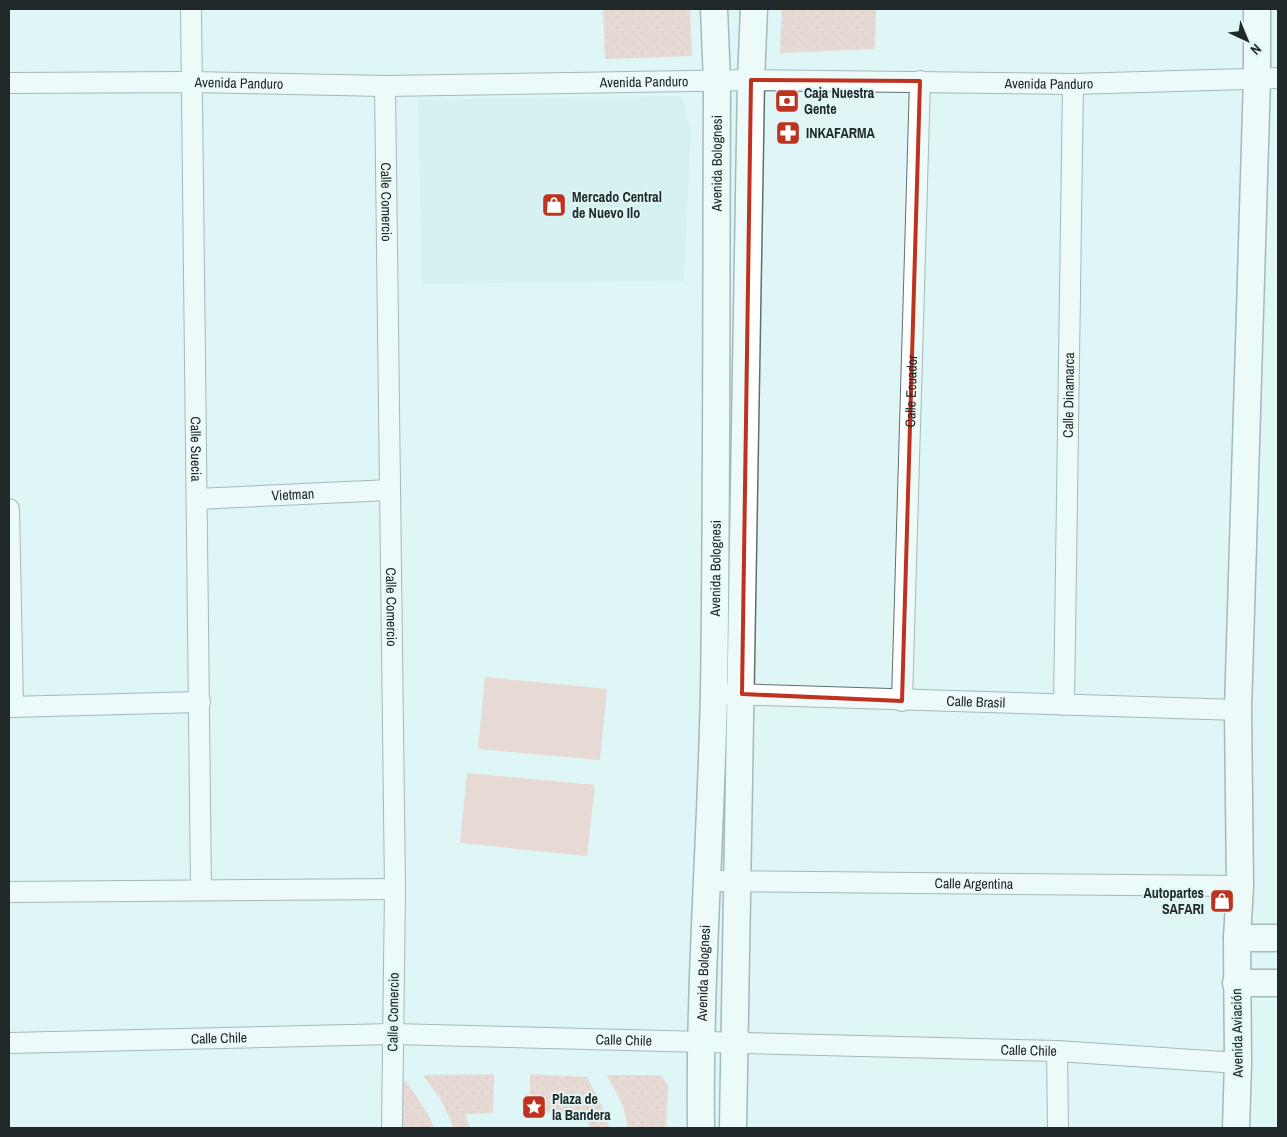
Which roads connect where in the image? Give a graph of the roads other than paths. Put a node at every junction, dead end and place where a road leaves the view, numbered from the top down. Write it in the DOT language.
graph roads {
  1 [pos="191,9"];
  2 [pos="714,9"];
  3 [pos="754,9"];
  4 [pos="1256,9"];
  5 [pos="1267,78"];
  6 [pos="751,80"];
  7 [pos="920,81"];
  8 [pos="191,82"];
  9 [pos="717,82"];
  10 [pos="9,83"];
  11 [pos="1074,84"];
  12 [pos="385,86"];
  13 [pos="390,490"];
  14 [pos="197,499"];
  15 [pos="9,509"];
  16 [pos="714,694"];
  17 [pos="742,694"];
  18 [pos="902,701"];
  19 [pos="200,702"];
  20 [pos="1064,705"];
  21 [pos="11,707"];
  22 [pos="1238,710"];
  23 [pos="708,881"];
  24 [pos="738,881"];
  25 [pos="1240,886"];
  26 [pos="395,889"];
  27 [pos="201,890"];
  28 [pos="9,892"];
  29 [pos="1237,938"];
  30 [pos="1278,938"];
  31 [pos="1236,983"];
  32 [pos="1278,983"];
  33 [pos="393,1034"];
  34 [pos="700,1042"];
  35 [pos="9,1043"];
  36 [pos="734,1044"];
  37 [pos="1057,1051"];
  38 [pos="1238,1062"];
  39 [pos="392,1128"];
  40 [pos="701,1128"];
  41 [pos="732,1128"];
  42 [pos="1058,1128"];
  43 [pos="1236,1128"];
  1 -- 8 [label="street, Calle Suecia"];
  2 -- 9 [label="street, Avenida Bolognesi"];
  3 -- 6 [label="street, Avenida Bolognesi"];
  4 -- 5 [label="street, Avenida Aviación"];
  5 -- 11 [label="street, Avenida Panduro"];
  5 -- 22 [label="street, Avenida Aviación"];
  6 -- 7 [label="street, Avenida Panduro"];
  6 -- 9 [label="street, Avenida Panduro"];
  6 -- 17 [label="street, Avenida Bolognesi"];
  7 -- 11 [label="street, Avenida Panduro"];
  7 -- 18 [label="street, Calle Ecuador"];
  8 -- 10 [label="street, Avenida Panduro"];
  8 -- 12 [label="street, Avenida Panduro"];
  8 -- 14 [label="street, Calle Suecia"];
  9 -- 12 [label="street, Avenida Panduro"];
  9 -- 16 [label="street, Avenida Bolognesi"];
  11 -- 20 [label="street, Calle Dinamarca"];
  12 -- 13 [label="street, Calle Comercio"];
  13 -- 14 [label="street, Vietman"];
  13 -- 26 [label="street, Calle Comercio"];
  14 -- 19 [label="street, Calle Suecia"];
  15 -- 21 [label="street"];
  16 -- 17 [label="street, Calle Brasil"];
  16 -- 23 [label="street, Avenida Bolognesi"];
  17 -- 18 [label="street, Calle Brasil"];
  17 -- 24 [label="street, Avenida Bolognesi"];
  18 -- 20 [label="street, Calle Brasil"];
  19 -- 21 [label="street"];
  19 -- 27 [label="street, Calle Suecia"];
  20 -- 22 [label="street, Calle Brasil"];
  22 -- 25 [label="street, Avenida Aviación"];
  23 -- 24 [label="street, Calle Argentina"];
  23 -- 34 [label="street, Avenida Bolognesi"];
  24 -- 25 [label="street, Calle Argentina"];
  24 -- 36 [label="street, Avenida Bolognesi"];
  25 -- 29 [label="street, Avenida Aviación"];
  26 -- 27 [label="street"];
  26 -- 33 [label="street, Calle Comercio"];
  27 -- 28 [label="street"];
  29 -- 30 [label="street"];
  29 -- 31 [label="street, Avenida Aviación"];
  31 -- 32 [label="street"];
  31 -- 38 [label="street, Avenida Aviación"];
  33 -- 34 [label="street, Calle Chile"];
  33 -- 35 [label="street, Calle Chile"];
  33 -- 39 [label="street, Calle Comercio"];
  34 -- 36 [label="street, Calle Chile"];
  34 -- 40 [label="street, Avenida Bolognesi"];
  36 -- 37 [label="street, Calle Chile"];
  36 -- 41 [label="street, Avenida Bolognesi"];
  37 -- 38 [label="street, Calle Chile"];
  37 -- 42 [label="street"];
  38 -- 43 [label="street, Avenida Aviación"];
}
